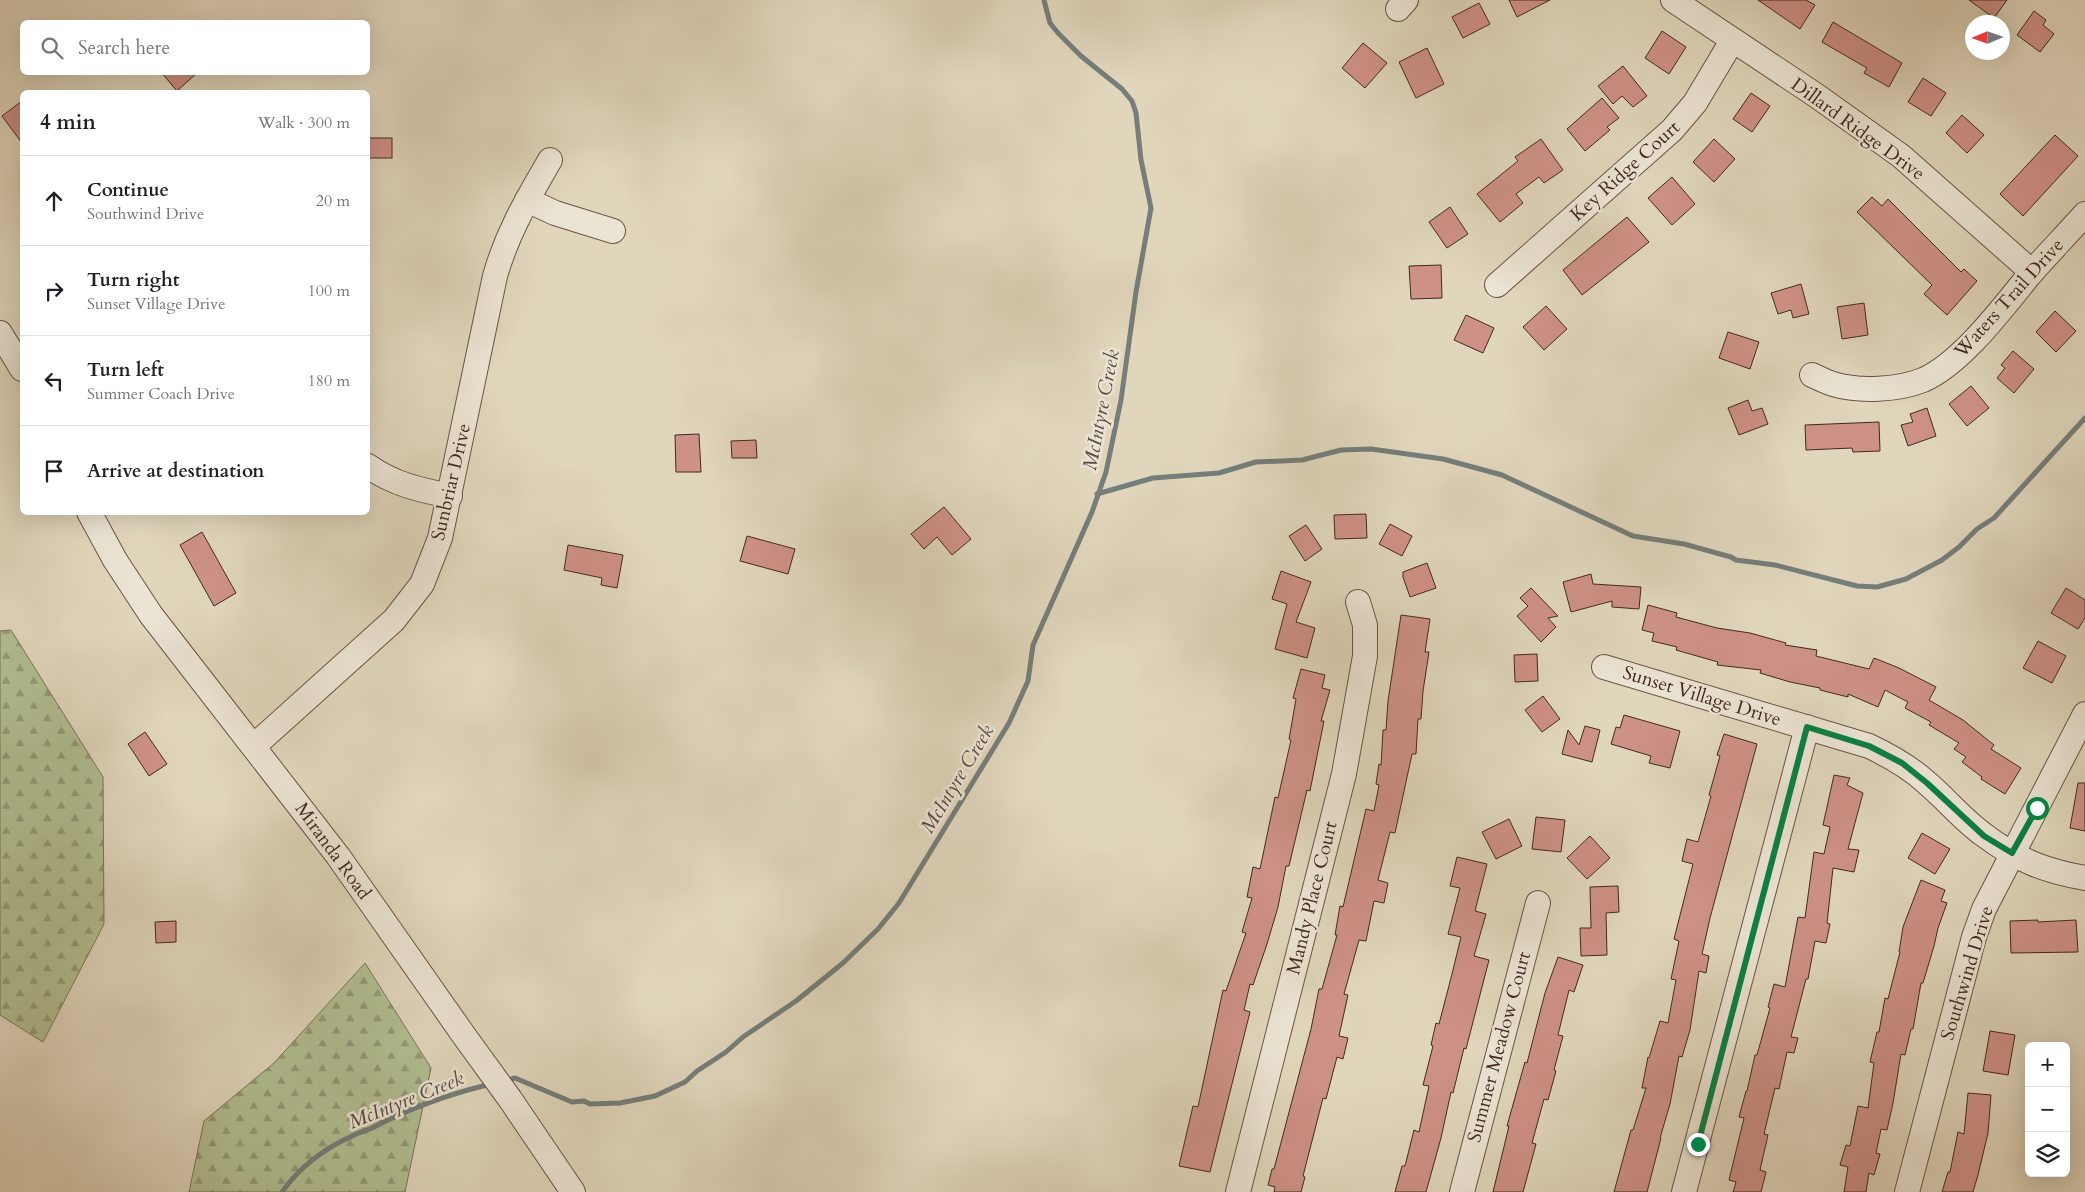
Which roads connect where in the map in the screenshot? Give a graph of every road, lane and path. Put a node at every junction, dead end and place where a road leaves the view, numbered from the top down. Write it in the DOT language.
graph roads {
  1 [pos="1673,0"];
  2 [pos="1732,41"];
  3 [pos="550,160"];
  4 [pos="527,200"];
  5 [pos="2085,214"];
  6 [pos="613,231"];
  7 [pos="2032,272"];
  8 [pos="1497,285"];
  9 [pos="0,333"];
  10 [pos="20,365"];
  11 [pos="1812,375"];
  12 [pos="370,467"];
  13 [pos="450,496"];
  14 [pos="91,515"];
  15 [pos="1358,602"];
  16 [pos="1604,667"];
  17 [pos="2085,714"];
  18 [pos="1807,727"];
  19 [pos="254,746"];
  20 [pos="2012,853"];
  21 [pos="2085,878"];
  22 [pos="1538,903"];
  23 [pos="574,1192"];
  24 [pos="1238,1192"];
  25 [pos="1462,1192"];
  26 [pos="1684,1192"];
  27 [pos="1907,1192"];
  1 -- 2 [label="street, Dillard Ridge Drive"];
  2 -- 7 [label="street, Dillard Ridge Drive"];
  2 -- 8 [label="street, Key Ridge Court"];
  3 -- 4 [label="street, Sunbriar Drive"];
  4 -- 6 [label="street"];
  4 -- 13 [label="street, Sunbriar Drive"];
  5 -- 7 [label="street, Waters Trail Drive"];
  7 -- 11 [label="street, Waters Trail Drive"];
  9 -- 10 [label="street"];
  12 -- 13 [label="street"];
  13 -- 19 [label="street, Sunbriar Drive"];
  14 -- 19 [label="street, Miranda Road"];
  15 -- 24 [label="street, Mandy Place Court"];
  16 -- 18 [label="street, Sunset Village Drive"];
  17 -- 20 [label="street, Southwind Drive"];
  18 -- 20 [label="street, Sunset Village Drive"];
  18 -- 26 [label="street"];
  19 -- 23 [label="street, Miranda Road"];
  20 -- 21 [label="street, Sunset Village Drive"];
  20 -- 27 [label="street, Southwind Drive"];
  22 -- 25 [label="street, Summer Meadow Court"];
}
